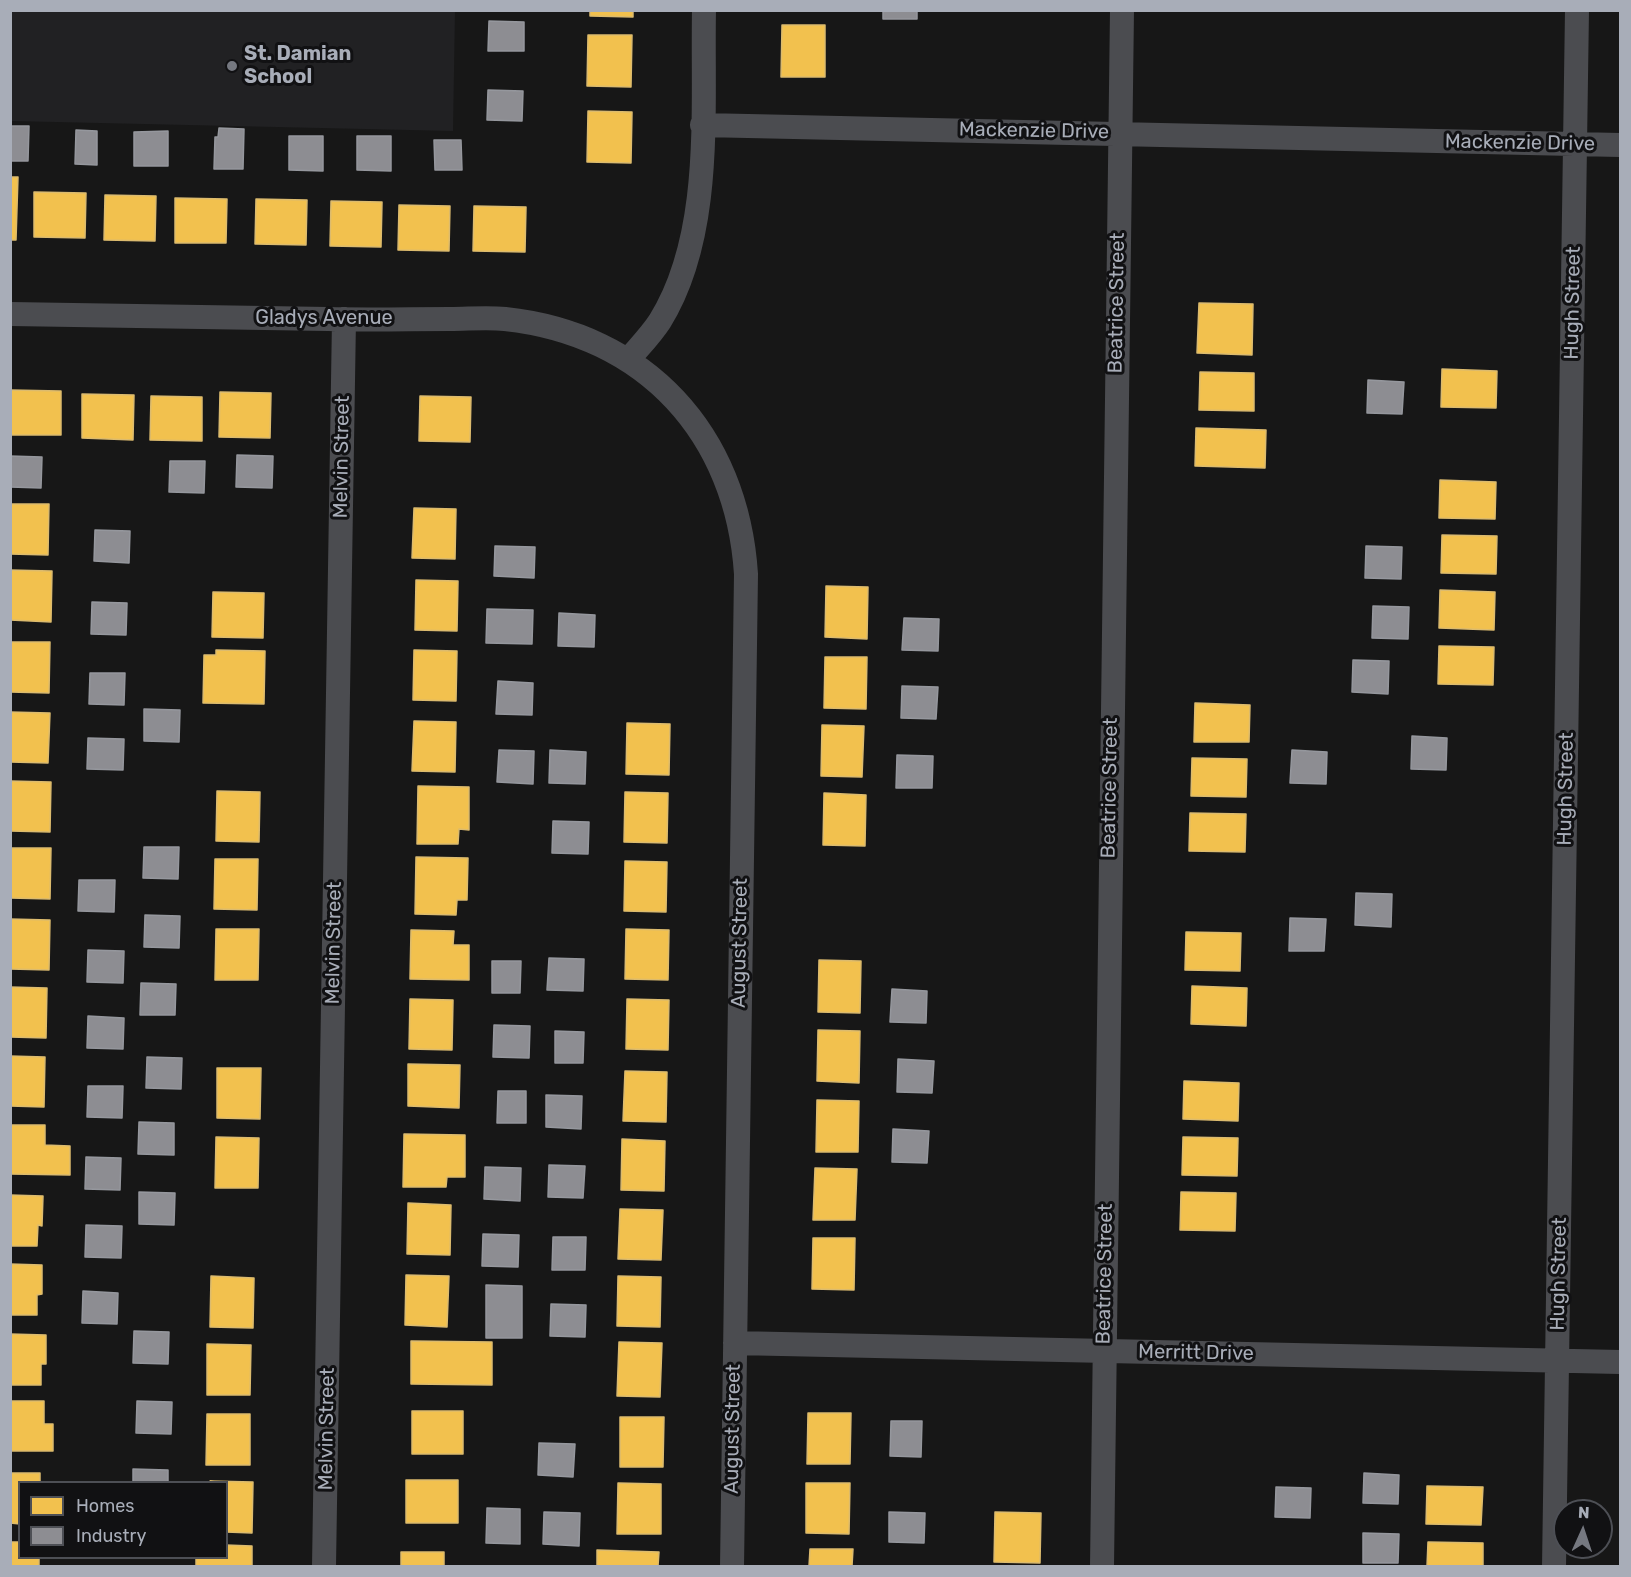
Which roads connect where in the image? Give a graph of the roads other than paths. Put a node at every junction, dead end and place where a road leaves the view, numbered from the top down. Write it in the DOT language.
graph roads {
  1 [pos="704,10"];
  2 [pos="1122,10"];
  3 [pos="1577,10"];
  4 [pos="702,125"];
  5 [pos="1119,133"];
  6 [pos="1575,144"];
  7 [pos="1620,145"];
  8 [pos="10,314"];
  9 [pos="344,319"];
  10 [pos="628,360"];
  11 [pos="735,1343"];
  12 [pos="1105,1351"];
  13 [pos="1558,1361"];
  14 [pos="1620,1362"];
  15 [pos="324,1566"];
  16 [pos="732,1566"];
  17 [pos="1101,1566"];
  18 [pos="1554,1566"];
  1 -- 4 [label="street"];
  2 -- 5 [label="street, Beatrice Street"];
  3 -- 6 [label="street, Hugh Street"];
  4 -- 5 [label="street, Mackenzie Drive"];
  4 -- 10 [label="street"];
  5 -- 6 [label="street, Mackenzie Drive"];
  5 -- 12 [label="street, Beatrice Street"];
  6 -- 7 [label="street, Mackenzie Drive"];
  6 -- 13 [label="street, Hugh Street"];
  8 -- 9 [label="street, Gladys Avenue"];
  9 -- 10 [label="street, Gladys Avenue"];
  9 -- 15 [label="street, Melvin Street"];
  10 -- 11 [label="street, August Street"];
  11 -- 12 [label="street, Merritt Drive"];
  11 -- 16 [label="street, August Street"];
  12 -- 13 [label="street, Merritt Drive"];
  12 -- 17 [label="street, Beatrice Street"];
  13 -- 14 [label="street, Merritt Drive"];
  13 -- 18 [label="street, Hugh Street"];
}
